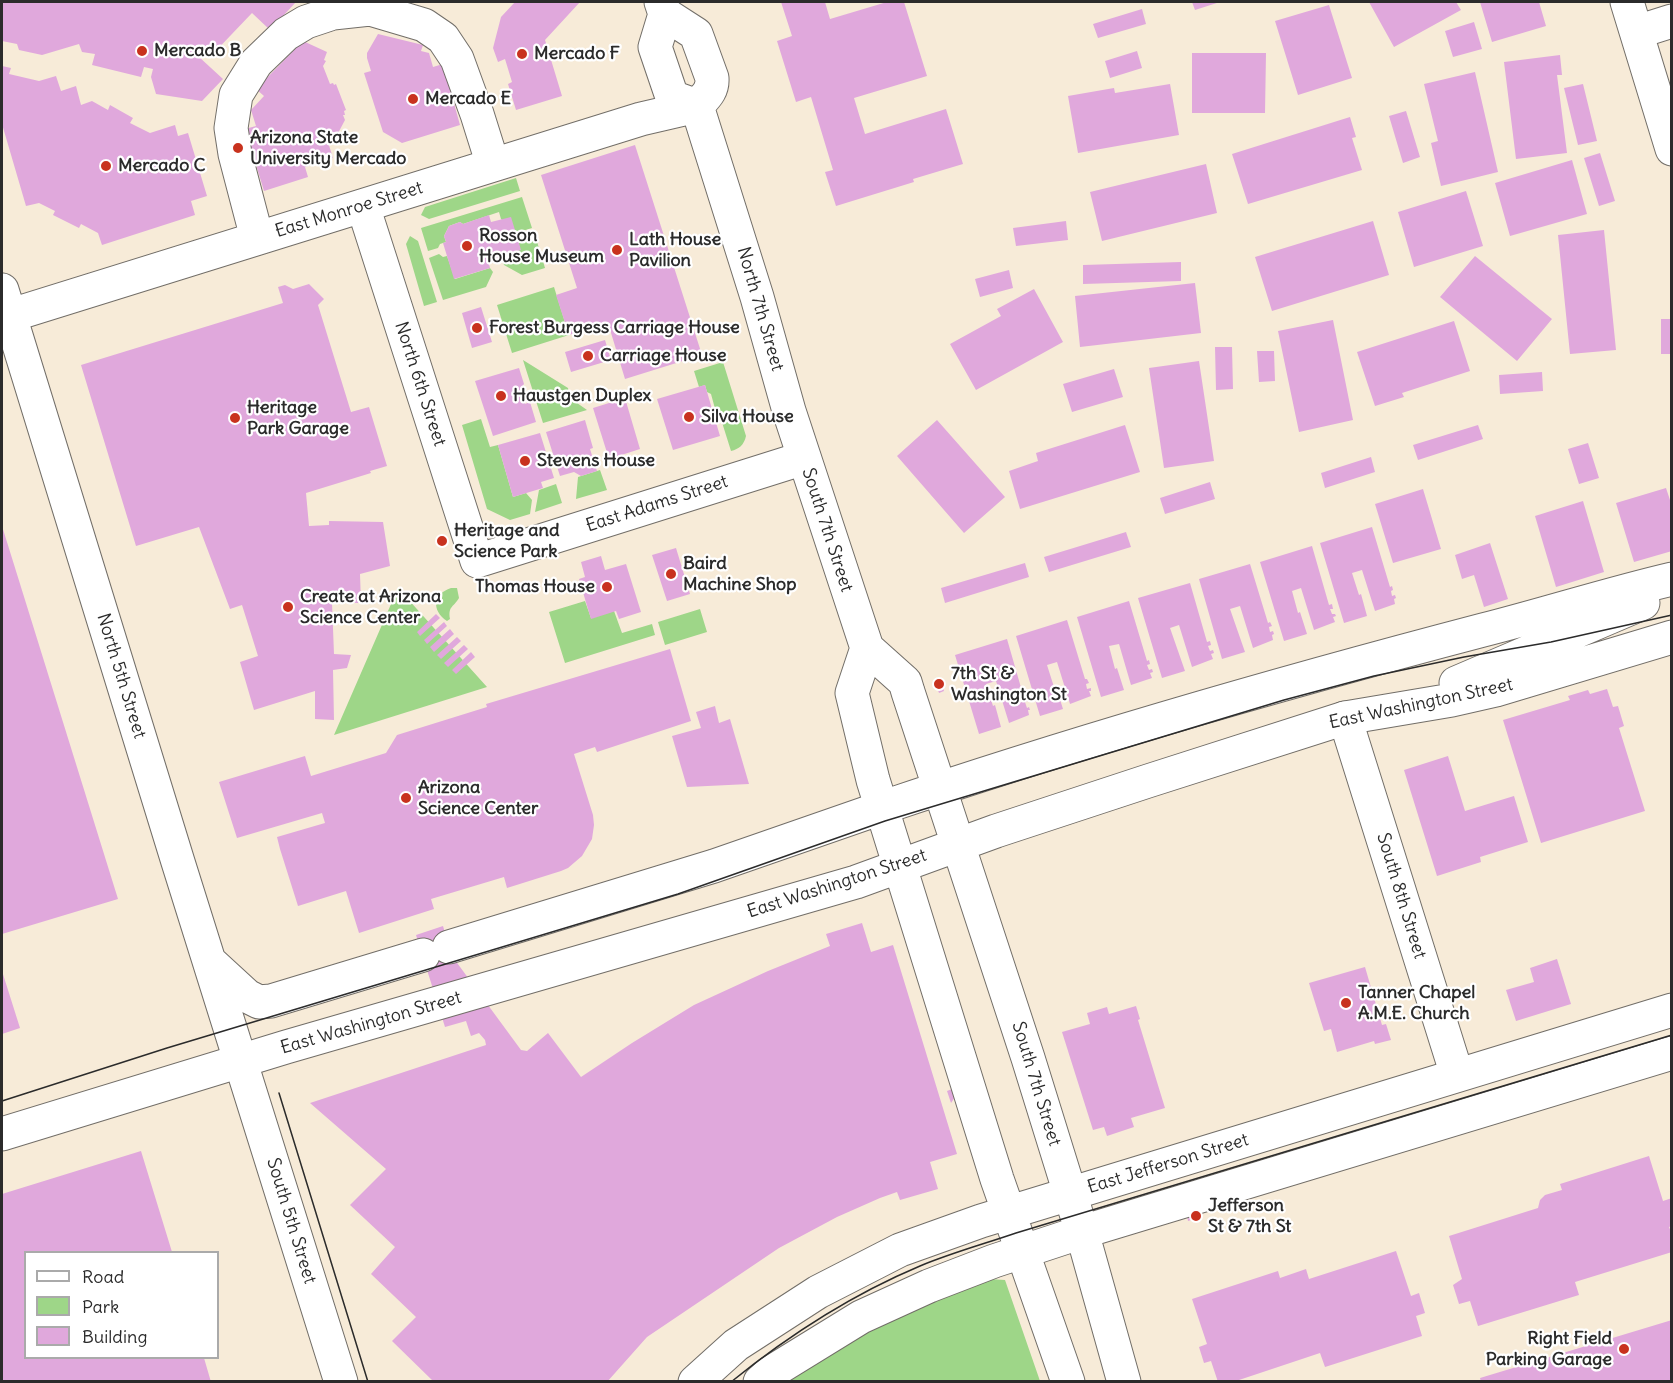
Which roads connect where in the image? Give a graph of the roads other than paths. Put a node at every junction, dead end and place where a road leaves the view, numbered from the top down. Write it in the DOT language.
graph roads {
  1 [pos="331,7"];
  2 [pos="663,8"];
  3 [pos="1632,17"];
  4 [pos="1671,21"];
  5 [pos="697,106"];
  6 [pos="1671,149"];
  7 [pos="493,165"];
  8 [pos="363,206"];
  9 [pos="257,238"];
  10 [pos="4,308"];
  11 [pos="789,411"];
  12 [pos="804,458"];
  13 [pos="477,561"];
  14 [pos="1671,579"];
  15 [pos="1671,591"];
  16 [pos="1671,637"];
  17 [pos="867,648"];
  18 [pos="1345,718"];
  19 [pos="939,789"];
  20 [pos="881,808"];
  21 [pos="958,844"];
  22 [pos="899,865"];
  23 [pos="210,962"];
  24 [pos="1671,1010"];
  25 [pos="1671,1053"];
  26 [pos="241,1061"];
  27 [pos="1457,1075"];
  28 [pos="2,1134"];
  29 [pos="1070,1194"];
  30 [pos="1009,1213"];
  31 [pos="1082,1233"];
  32 [pos="1023,1252"];
  33 [pos="341,1382"];
  34 [pos="695,1382"];
  35 [pos="760,1382"];
  36 [pos="1068,1382"];
  37 [pos="1124,1382"];
  1 -- 7 [label="main road"];
  1 -- 9 [label="main road"];
  2 -- 5 [label="main road"];
  2 -- 5 [label="main road"];
  3 -- 4 [label="main road"];
  3 -- 6 [label="main road"];
  5 -- 7 [label="main road, East Monroe Street"];
  5 -- 11 [label="main road, North 7th Street"];
  7 -- 8 [label="main road, East Monroe Street"];
  8 -- 9 [label="main road, East Monroe Street"];
  8 -- 13 [label="main road, North 6th Street"];
  9 -- 10 [label="main road, East Monroe Street"];
  10 -- 23 [label="main road, North 5th Street"];
  11 -- 12 [label="main road, South 7th Street"];
  12 -- 13 [label="main road, East Adams Street"];
  12 -- 17 [label="main road, South 7th Street"];
  14 -- 19 [label="main road"];
  15 -- 18 [label="main road"];
  16 -- 18 [label="main road, East Washington Street"];
  17 -- 19 [label="main road"];
  17 -- 20 [label="main road"];
  18 -- 21 [label="main road, East Washington Street"];
  18 -- 27 [label="main road, South 8th Street"];
  19 -- 20 [label="main road"];
  19 -- 21 [label="main road, South 7th Street"];
  20 -- 22 [label="main road"];
  20 -- 23 [label="main road"];
  21 -- 22 [label="main road, East Washington Street"];
  21 -- 29 [label="main road, South 7th Street"];
  22 -- 26 [label="main road, East Washington Street"];
  22 -- 30 [label="main road"];
  23 -- 26 [label="main road, North 5th Street"];
  24 -- 27 [label="main road, East Jefferson Street"];
  25 -- 31 [label="main road"];
  26 -- 28 [label="main road, East Washington Street"];
  26 -- 33 [label="main road, South 5th Street"];
  27 -- 29 [label="main road, East Jefferson Street"];
  29 -- 30 [label="main road, East Jefferson Street"];
  29 -- 31 [label="main road, South 7th Street"];
  30 -- 32 [label="main road"];
  30 -- 34 [label="main road, East Jefferson Street"];
  31 -- 32 [label="main road"];
  31 -- 37 [label="main road, South 7th Street"];
  32 -- 35 [label="main road"];
  32 -- 36 [label="main road"];
}
